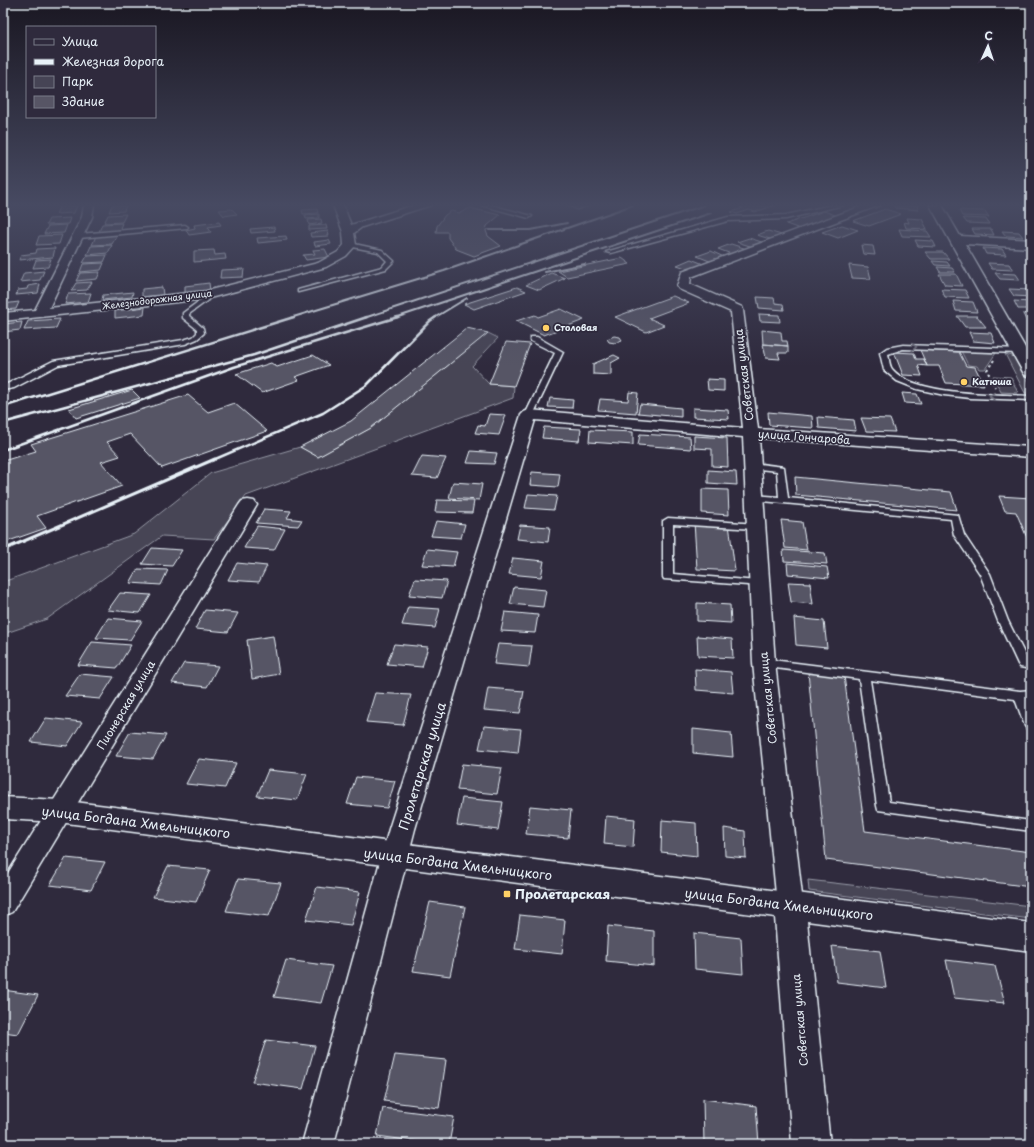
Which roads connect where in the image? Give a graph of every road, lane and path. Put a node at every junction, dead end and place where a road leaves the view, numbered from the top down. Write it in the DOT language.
graph roads {
  1 [pos="67,259"];
  2 [pos="334,259"];
  3 [pos="388,259"];
  4 [pos="730,259"];
  5 [pos="967,259"];
  6 [pos="300,291"];
  7 [pos="206,295"];
  8 [pos="40,313"];
  9 [pos="3,317"];
  10 [pos="534,339"];
  11 [pos="996,350"];
  12 [pos="1019,351"];
  13 [pos="1031,372"];
  14 [pos="3,388"];
  15 [pos="1000,396"];
  16 [pos="1031,398"];
  17 [pos="529,415"];
  18 [pos="751,433"];
  19 [pos="1031,452"];
  20 [pos="752,466"];
  21 [pos="754,498"];
  22 [pos="784,500"];
  23 [pos="248,505"];
  24 [pos="755,526"];
  25 [pos="758,584"];
  26 [pos="764,663"];
  27 [pos="1031,665"];
  28 [pos="864,676"];
  29 [pos="1026,694"];
  30 [pos="1031,726"];
  31 [pos="3,808"];
  32 [pos="59,811"];
  33 [pos="1031,826"];
  34 [pos="395,856"];
  35 [pos="3,904"];
  36 [pos="790,904"];
  37 [pos="1031,936"];
  38 [pos="318,1144"];
  39 [pos="811,1144"];
  1 -- 8 [label="street"];
  2 -- 7 [label="street, Железнодорожная улица"];
  3 -- 6 [label="lane"];
  4 -- 18 [label="street, Советская улица"];
  5 -- 12 [label="street"];
  7 -- 8 [label="street, Железнодорожная улица"];
  7 -- 14 [label="lane"];
  8 -- 9 [label="street, Железнодорожная улица"];
  10 -- 17 [label="lane"];
  11 -- 12 [label="lane"];
  11 -- 15 [label="path"];
  15 -- 11 [label="lane, one-way"];
  12 -- 13 [label="street"];
  15 -- 16 [label="lane"];
  17 -- 18 [label="street, улица Гончарова"];
  17 -- 34 [label="street, Пролетарская улица"];
  18 -- 19 [label="street, улица Гончарова"];
  18 -- 20 [label="street, Советская улица"];
  20 -- 21 [label="street, Советская улица"];
  20 -- 22 [label="lane"];
  21 -- 22 [label="lane"];
  21 -- 24 [label="street, Советская улица"];
  22 -- 27 [label="lane"];
  23 -- 32 [label="street, Пионерская улица"];
  24 -- 25 [label="street, Советская улица"];
  24 -- 25 [label="lane"];
  25 -- 26 [label="street, Советская улица"];
  26 -- 28 [label="lane"];
  26 -- 36 [label="street, Советская улица"];
  28 -- 29 [label="lane"];
  28 -- 33 [label="lane"];
  29 -- 30 [label="lane"];
  31 -- 32 [label="street, улица Богдана Хмельницкого"];
  32 -- 34 [label="street, улица Богдана Хмельницкого"];
  32 -- 35 [label="street, Пионерская улица"];
  34 -- 36 [label="street, улица Богдана Хмельницкого"];
  34 -- 38 [label="street, Пролетарская улица"];
  36 -- 37 [label="street, улица Богдана Хмельницкого"];
  36 -- 39 [label="street, Советская улица"];
}
